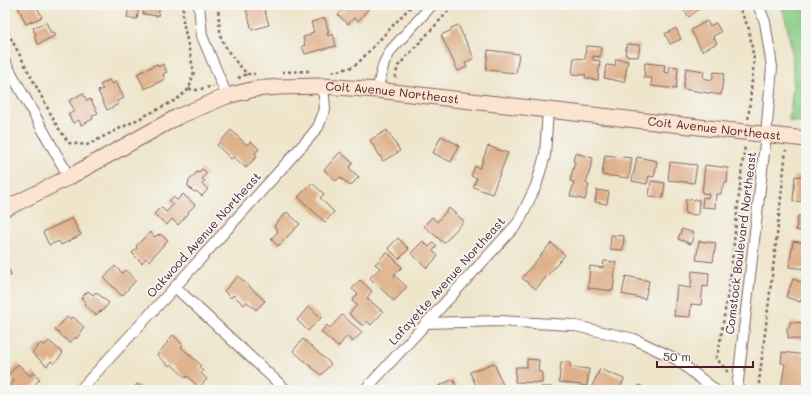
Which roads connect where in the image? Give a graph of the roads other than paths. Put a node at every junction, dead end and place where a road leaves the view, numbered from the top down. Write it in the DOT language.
graph roads {
  1 [pos="199,5"];
  2 [pos="432,5"];
  3 [pos="758,5"];
  4 [pos="5,62"];
  5 [pos="326,79"];
  6 [pos="378,90"];
  7 [pos="227,96"];
  8 [pos="548,110"];
  9 [pos="766,135"];
  10 [pos="806,139"];
  11 [pos="69,177"];
  12 [pos="5,209"];
  13 [pos="175,287"];
  14 [pos="426,323"];
  15 [pos="737,387"];
  16 [pos="80,390"];
  17 [pos="286,390"];
  18 [pos="365,390"];
  19 [pos="714,390"];
  1 -- 7 [label="street"];
  2 -- 6 [label="street"];
  3 -- 9 [label="street, Comstock Boulevard Northeast"];
  4 -- 11 [label="street"];
  5 -- 6 [label="street, Coit Avenue Northeast"];
  5 -- 7 [label="street, Coit Avenue Northeast"];
  5 -- 13 [label="street, Oakwood Avenue Northeast"];
  6 -- 8 [label="street, Coit Avenue Northeast"];
  7 -- 11 [label="street, Coit Avenue Northeast"];
  8 -- 9 [label="street, Coit Avenue Northeast"];
  8 -- 14 [label="street, Lafayette Avenue Northeast"];
  9 -- 10 [label="street, Coit Avenue Northeast"];
  9 -- 15 [label="street, Comstock Boulevard Northeast"];
  11 -- 12 [label="street, Coit Avenue Northeast"];
  13 -- 16 [label="street, Oakwood Avenue Northeast"];
  13 -- 17 [label="street"];
  14 -- 18 [label="street, Lafayette Avenue Northeast"];
  14 -- 19 [label="street"];
}
